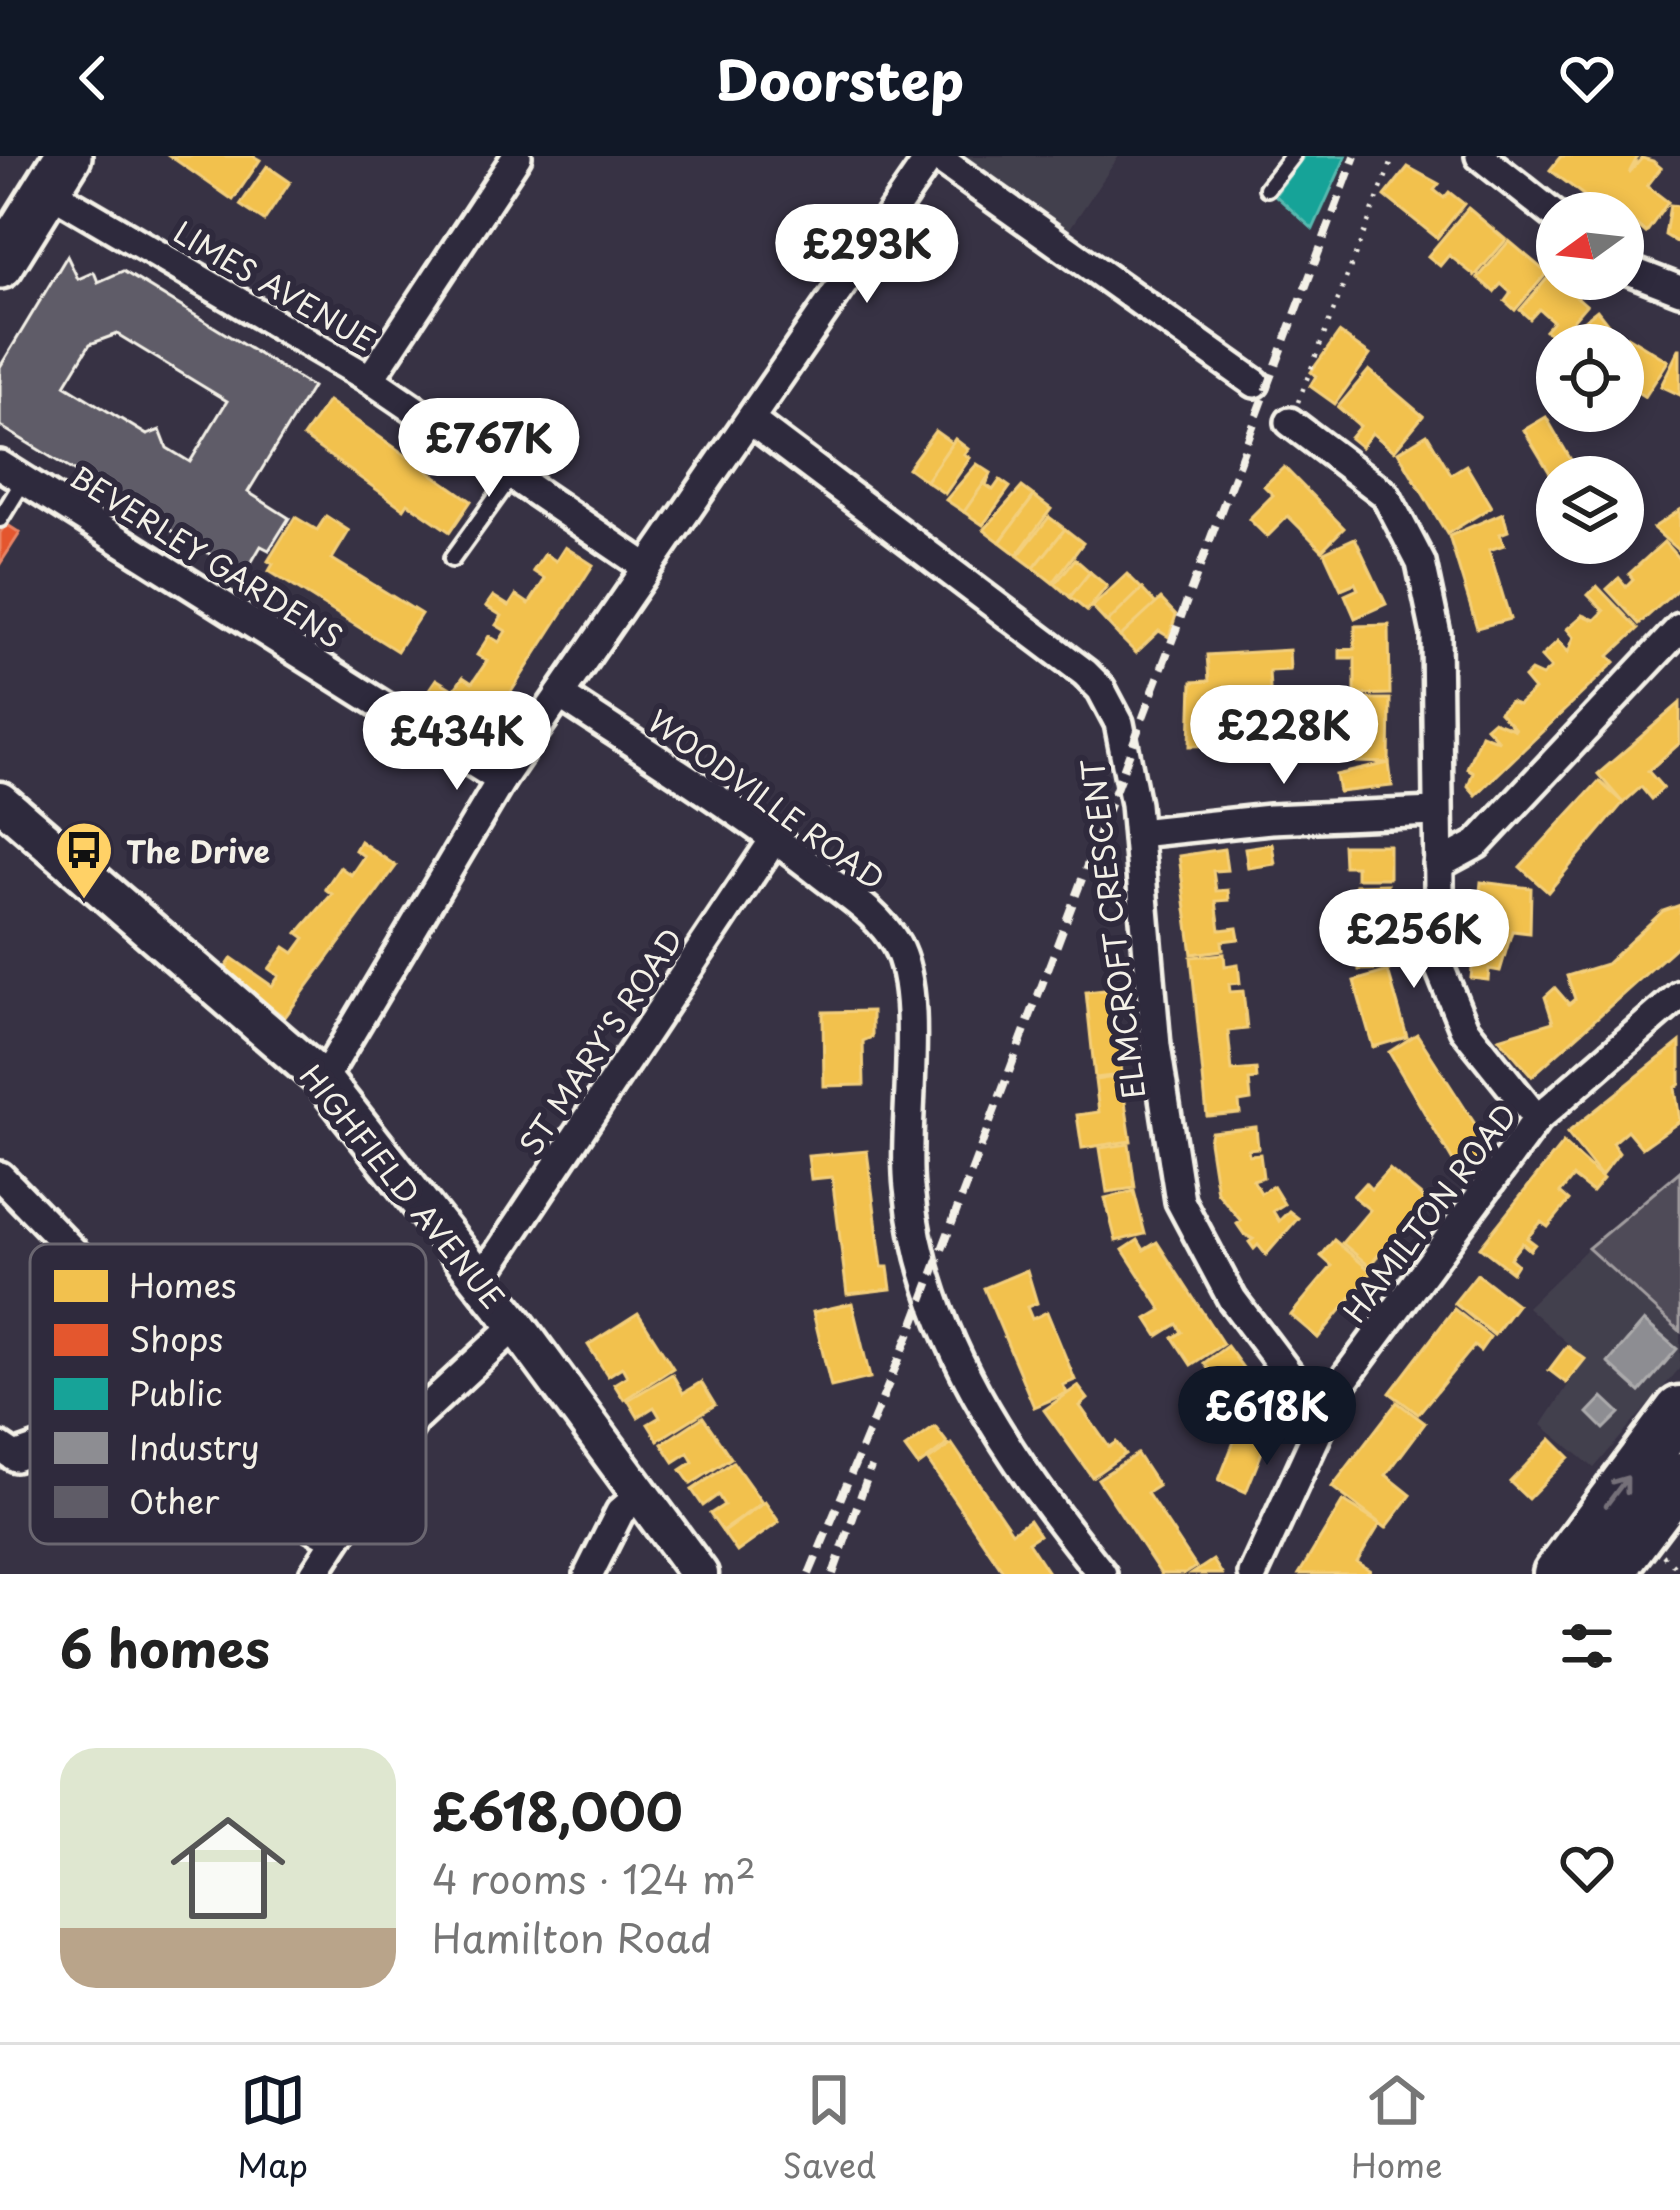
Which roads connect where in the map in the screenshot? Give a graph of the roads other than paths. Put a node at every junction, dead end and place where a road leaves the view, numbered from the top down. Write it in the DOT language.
graph roads {
  1 [pos="517,156"];
  2 [pos="933,156"];
  3 [pos="1292,156"];
  4 [pos="1480,156"];
  5 [pos="57,172"];
  6 [pos="1267,188"];
  7 [pos="1536,200"];
  8 [pos="0,265"];
  9 [pos="1644,276"];
  10 [pos="1680,290"];
  11 [pos="370,379"];
  12 [pos="1256,383"];
  13 [pos="750,420"];
  14 [pos="1290,422"];
  15 [pos="12,472"];
  16 [pos="512,477"];
  17 [pos="0,519"];
  18 [pos="452,559"];
  19 [pos="646,567"];
  20 [pos="1680,628"];
  21 [pos="560,695"];
  22 [pos="501,780"];
  23 [pos="0,801"];
  24 [pos="1435,812"];
  25 [pos="1138,832"];
  26 [pos="775,838"];
  27 [pos="1438,865"];
  28 [pos="1680,995"];
  29 [pos="323,1080"];
  30 [pos="1537,1119"];
  31 [pos="0,1176"];
  32 [pos="66,1244"];
  33 [pos="480,1281"];
  34 [pos="516,1325"];
  35 [pos="426,1409"];
  36 [pos="1680,1411"];
  37 [pos="1323,1420"];
  38 [pos="0,1448"];
  39 [pos="30,1451"];
  40 [pos="1680,1478"];
  41 [pos="640,1495"];
  42 [pos="332,1544"];
  43 [pos="314,1574"];
  44 [pos="589,1574"];
  45 [pos="699,1574"];
  46 [pos="1102,1574"];
  47 [pos="1253,1574"];
  48 [pos="1558,1574"];
  49 [pos="1609,1574"];
  1 -- 11 [label="street"];
  2 -- 12 [label="street"];
  2 -- 13 [label="street"];
  3 -- 6 [label="lane"];
  4 -- 7 [label="street"];
  5 -- 8 [label="main road"];
  5 -- 11 [label="street, LIMES AVENUE"];
  9 -- 10 [label="street"];
  11 -- 16 [label="street, LIMES AVENUE"];
  13 -- 19 [label="street"];
  13 -- 25 [label="street, ELMCROFT CRESCENT"];
  14 -- 24 [label="street"];
  15 -- 17 [label="lane"];
  15 -- 22 [label="street, BEVERLEY GARDENS"];
  16 -- 18 [label="lane"];
  16 -- 19 [label="street, LIMES AVENUE"];
  19 -- 21 [label="street"];
  20 -- 27 [label="street"];
  21 -- 22 [label="street"];
  21 -- 26 [label="street, WOODVILLE ROAD"];
  22 -- 29 [label="street"];
  23 -- 29 [label="street, HIGHFIELD AVENUE"];
  24 -- 25 [label="street"];
  24 -- 27 [label="street"];
  25 -- 37 [label="street, ELMCROFT CRESCENT"];
  26 -- 33 [label="street, ST MARY'S ROAD"];
  26 -- 46 [label="street, WOODVILLE ROAD"];
  27 -- 30 [label="street"];
  28 -- 30 [label="street, HAMILTON ROAD"];
  29 -- 33 [label="street, HIGHFIELD AVENUE"];
  30 -- 37 [label="street, HAMILTON ROAD"];
  31 -- 32 [label="street"];
  33 -- 34 [label="street, HIGHFIELD AVENUE"];
  34 -- 35 [label="street"];
  34 -- 41 [label="street, HIGHFIELD AVENUE"];
  48 -- 36 [label="highway, one-way"];
  37 -- 47 [label="street, HAMILTON ROAD"];
  38 -- 39 [label="street"];
  40 -- 49 [label="highway"];
  41 -- 44 [label="street"];
  41 -- 45 [label="street, HIGHFIELD AVENUE"];
  42 -- 43 [label="street"];
}
